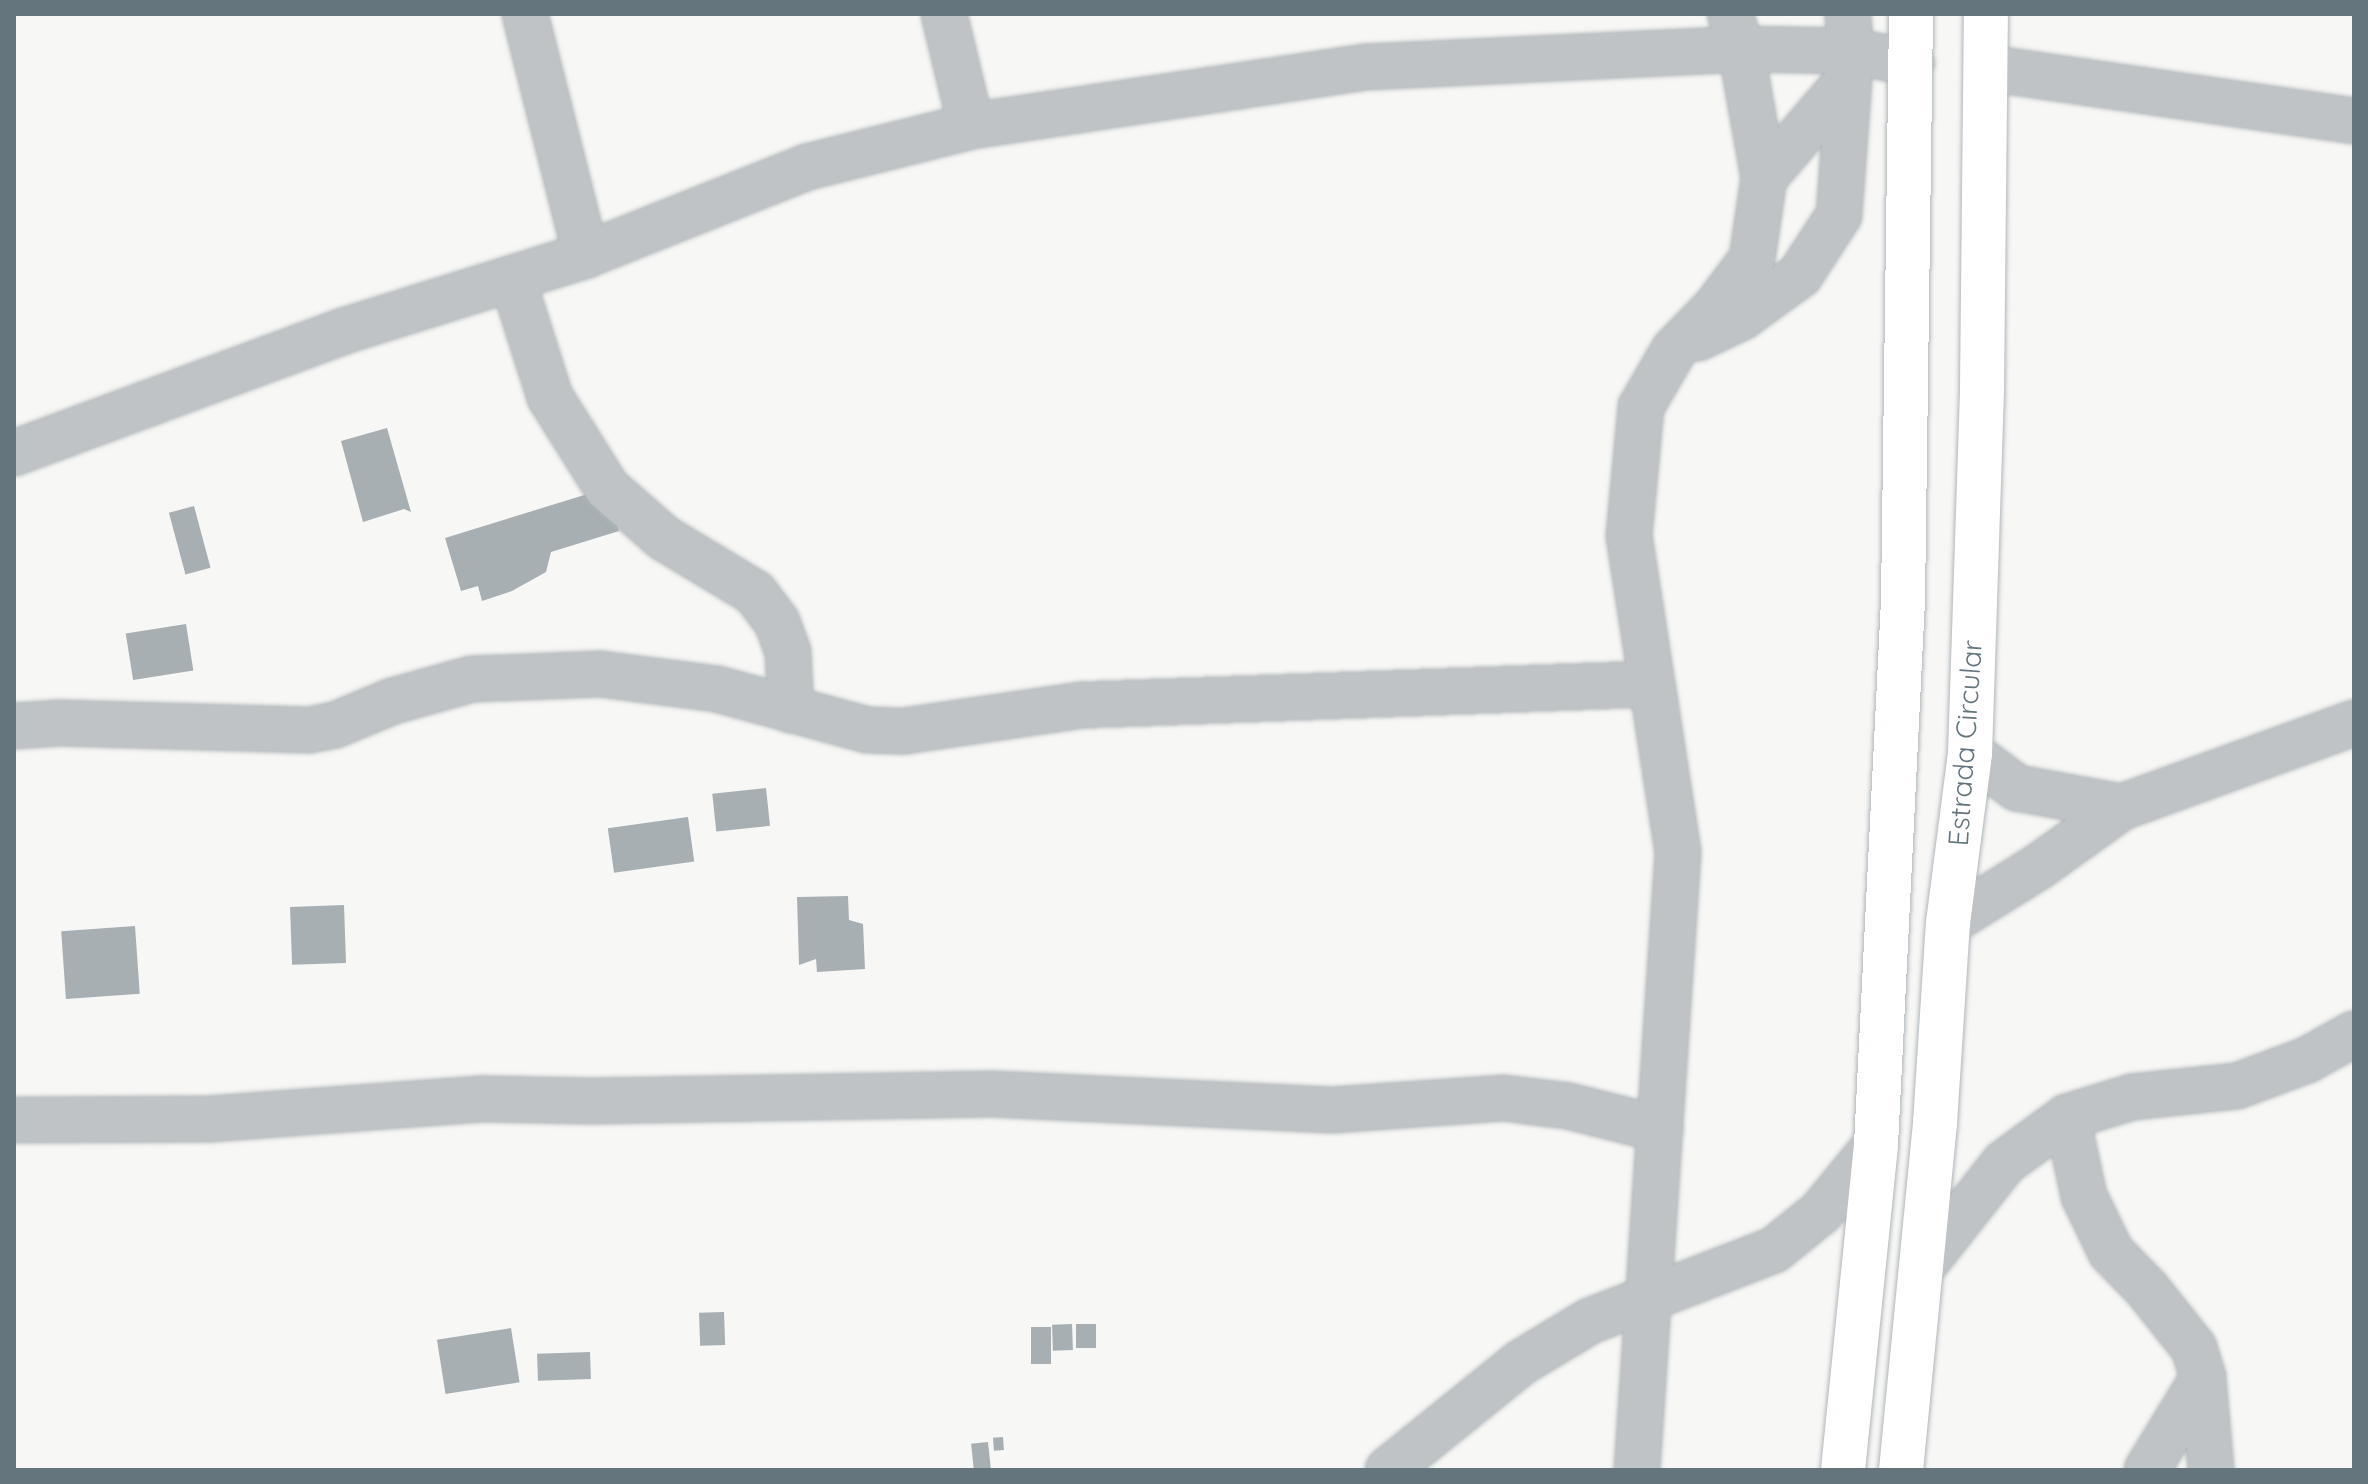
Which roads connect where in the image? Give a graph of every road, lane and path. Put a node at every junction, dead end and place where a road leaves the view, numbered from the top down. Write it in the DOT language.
graph roads {
  1 [pos="525,14"];
  2 [pos="944,14"];
  3 [pos="1911,14"];
  4 [pos="1986,14"];
  5 [pos="1736,32"];
  6 [pos="1849,49"];
  7 [pos="1912,63"];
  8 [pos="1987,68"];
  9 [pos="2354,121"];
  10 [pos="971,126"];
  11 [pos="1764,178"];
  12 [pos="586,255"];
  13 [pos="513,281"];
  14 [pos="1674,350"];
  15 [pos="14,453"];
  16 [pos="1650,684"];
  17 [pos="791,710"];
  18 [pos="2354,723"];
  19 [pos="14,726"];
  20 [pos="1970,753"];
  21 [pos="2122,807"];
  22 [pos="1948,923"];
  23 [pos="2354,1034"];
  24 [pos="2067,1117"];
  25 [pos="14,1120"];
  26 [pos="1660,1129"];
  27 [pos="1876,1145"];
  28 [pos="1922,1267"];
  29 [pos="1651,1294"];
  30 [pos="2203,1378"];
  31 [pos="1907,1419"];
  32 [pos="1388,1470"];
  33 [pos="1637,1470"];
  34 [pos="1843,1470"];
  35 [pos="1901,1470"];
  36 [pos="1926,1470"];
  37 [pos="2147,1470"];
  38 [pos="2211,1470"];
  1 -- 12 [label="street"];
  2 -- 10 [label="street"];
  3 -- 7 [label="main road"];
  4 -- 8 [label="main road, Estrada Circular"];
  5 -- 6 [label="street"];
  5 -- 10 [label="street"];
  5 -- 11 [label="street"];
  6 -- 7 [label="street"];
  6 -- 11 [label="street"];
  6 -- 14 [label="street"];
  7 -- 27 [label="main road"];
  8 -- 9 [label="street"];
  8 -- 20 [label="main road, Estrada Circular"];
  10 -- 12 [label="street"];
  11 -- 14 [label="street"];
  12 -- 13 [label="street"];
  13 -- 15 [label="street"];
  13 -- 17 [label="street"];
  14 -- 16 [label="street"];
  16 -- 17 [label="street"];
  16 -- 26 [label="street"];
  17 -- 19 [label="street"];
  18 -- 21 [label="street"];
  20 -- 21 [label="street"];
  20 -- 22 [label="main road, Estrada Circular"];
  21 -- 22 [label="street"];
  22 -- 28 [label="main road, Estrada Circular"];
  23 -- 24 [label="street"];
  24 -- 28 [label="street"];
  24 -- 30 [label="street"];
  25 -- 26 [label="street"];
  26 -- 29 [label="street"];
  27 -- 29 [label="street"];
  27 -- 34 [label="main road"];
  28 -- 31 [label="main road, Estrada Circular"];
  29 -- 32 [label="street"];
  29 -- 33 [label="street"];
  30 -- 37 [label="street"];
  30 -- 38 [label="street"];
  31 -- 35 [label="main road, Estrada Circular"];
  31 -- 36 [label="street"];
}
